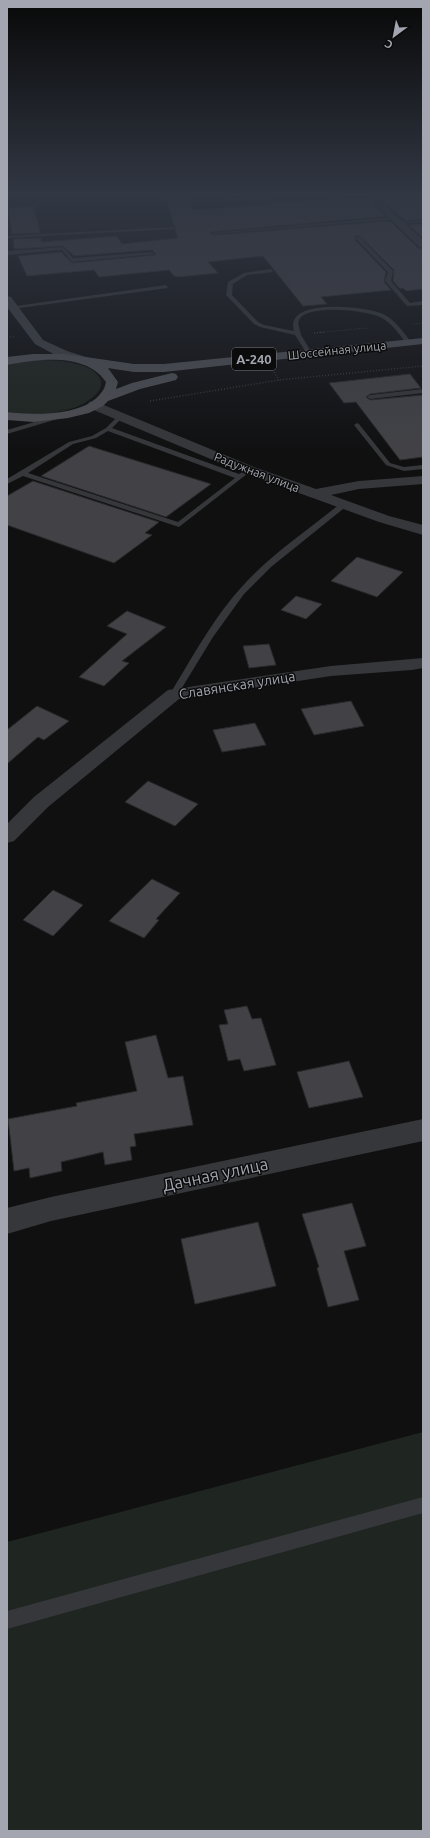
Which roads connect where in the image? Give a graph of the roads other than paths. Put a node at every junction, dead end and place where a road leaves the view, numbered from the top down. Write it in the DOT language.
graph roads {
  1 [pos="234,281"];
  2 [pos="388,281"];
  3 [pos="166,288"];
  4 [pos="10,303"];
  5 [pos="423,304"];
  6 [pos="299,334"];
  7 [pos="423,341"];
  8 [pos="39,342"];
  9 [pos="408,342"];
  10 [pos="423,350"];
  11 [pos="309,353"];
  12 [pos="30,357"];
  13 [pos="10,360"];
  14 [pos="85,361"];
  15 [pos="423,391"];
  16 [pos="370,397"];
  17 [pos="100,401"];
  18 [pos="68,414"];
  19 [pos="7,416"];
  20 [pos="121,416"];
  21 [pos="26,418"];
  22 [pos="7,421"];
  23 [pos="357,425"];
  24 [pos="108,429"];
  25 [pos="7,432"];
  26 [pos="423,467"];
  27 [pos="244,473"];
  28 [pos="22,474"];
  29 [pos="423,480"];
  30 [pos="7,482"];
  31 [pos="314,494"];
  32 [pos="344,505"];
  33 [pos="423,530"];
  34 [pos="418,664"];
  35 [pos="423,682"];
  36 [pos="174,694"];
  37 [pos="7,836"];
  38 [pos="423,1130"];
  39 [pos="7,1221"];
  40 [pos="423,1505"];
  41 [pos="7,1620"];
  1 -- 6 [label="lane"];
  2 -- 5 [label="lane"];
  3 -- 4 [label="lane"];
  4 -- 8 [label="street"];
  6 -- 9 [label="lane"];
  6 -- 11 [label="lane"];
  7 -- 9 [label="main road, Шоссейная улица / А-240"];
  8 -- 12 [label="street"];
  8 -- 14 [label="street"];
  9 -- 11 [label="main road, Шоссейная улица / А-240"];
  10 -- 17 [label="main road, Шоссейная улица / А-240"];
  11 -- 14 [label="main road, Шоссейная улица / А-240"];
  12 -- 13 [label="main road"];
  12 -- 14 [label="main road"];
  14 -- 17 [label="main road"];
  15 -- 16 [label="lane"];
  17 -- 18 [label="main road, Шоссейная улица"];
  17 -- 20 [label="street, Радужная улица"];
  18 -- 21 [label="main road, Шоссейная улица"];
  18 -- 25 [label="lane"];
  19 -- 21 [label="main road"];
  20 -- 24 [label="lane"];
  20 -- 27 [label="street, Радужная улица"];
  21 -- 22 [label="main road"];
  23 -- 26 [label="lane"];
  24 -- 27 [label="lane"];
  24 -- 28 [label="lane"];
  27 -- 28 [label="lane"];
  27 -- 31 [label="street, Радужная улица"];
  28 -- 30 [label="lane"];
  29 -- 31 [label="street"];
  31 -- 32 [label="street, Радужная улица"];
  32 -- 33 [label="street, Радужная улица"];
  32 -- 36 [label="lane"];
  34 -- 35 [label="street"];
  34 -- 36 [label="street, Славянская улица"];
  36 -- 37 [label="street, Славянская улица"];
  38 -- 39 [label="street, Дачная улица"];
  40 -- 41 [label="lane"];
}
